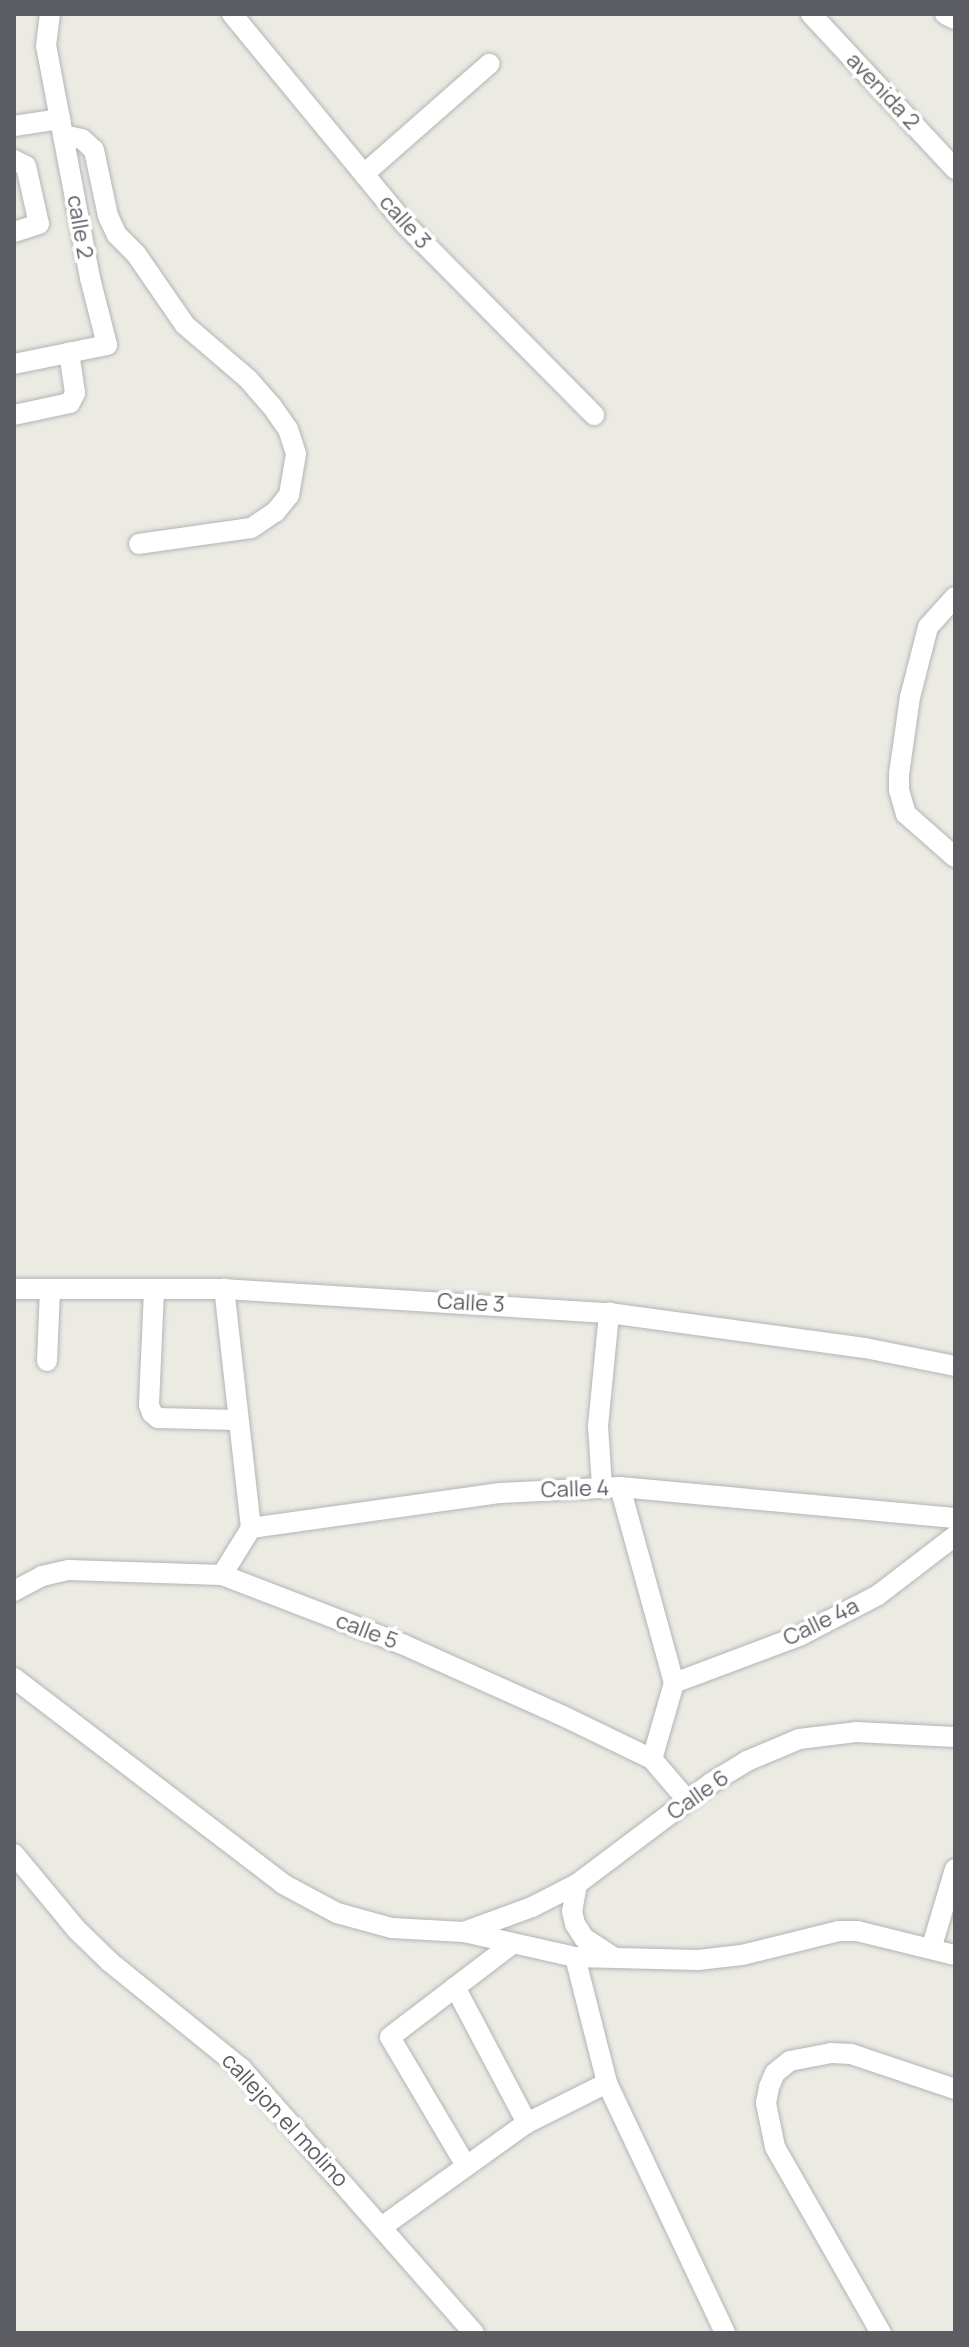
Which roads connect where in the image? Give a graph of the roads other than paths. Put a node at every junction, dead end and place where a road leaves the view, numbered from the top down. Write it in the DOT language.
graph roads {
  1 [pos="50,14"];
  2 [pos="811,14"];
  3 [pos="945,14"];
  4 [pos="235,15"];
  5 [pos="955,19"];
  6 [pos="489,64"];
  7 [pos="14,126"];
  8 [pos="62,127"];
  9 [pos="14,160"];
  10 [pos="955,169"];
  11 [pos="364,174"];
  12 [pos="14,232"];
  13 [pos="69,352"];
  14 [pos="14,364"];
  15 [pos="14,415"];
  16 [pos="594,415"];
  17 [pos="139,544"];
  18 [pos="955,597"];
  19 [pos="955,857"];
  20 [pos="14,1289"];
  21 [pos="224,1289"];
  22 [pos="50,1290"];
  23 [pos="154,1290"];
  24 [pos="609,1313"];
  25 [pos="47,1361"];
  26 [pos="955,1366"];
  27 [pos="236,1420"];
  28 [pos="611,1487"];
  29 [pos="955,1518"];
  30 [pos="251,1528"];
  31 [pos="955,1536"];
  32 [pos="222,1575"];
  33 [pos="14,1591"];
  34 [pos="14,1678"];
  35 [pos="674,1683"];
  36 [pos="955,1737"];
  37 [pos="652,1759"];
  38 [pos="687,1800"];
  39 [pos="14,1854"];
  40 [pos="955,1869"];
  41 [pos="577,1884"];
  42 [pos="464,1932"];
  43 [pos="512,1944"];
  44 [pos="932,1946"];
  45 [pos="955,1955"];
  46 [pos="575,1957"];
  47 [pos="616,1959"];
  48 [pos="455,1987"];
  49 [pos="607,2083"];
  50 [pos="955,2089"];
  51 [pos="527,2123"];
  52 [pos="465,2164"];
  53 [pos="383,2226"];
  54 [pos="720,2332"];
  55 [pos="474,2333"];
  56 [pos="881,2333"];
  1 -- 8 [label="street, calle 2"];
  2 -- 10 [label="street, avenida 2"];
  3 -- 5 [label="street"];
  4 -- 11 [label="street, calle 3"];
  6 -- 11 [label="street"];
  7 -- 8 [label="street"];
  8 -- 13 [label="street, calle 2"];
  8 -- 17 [label="street"];
  9 -- 12 [label="street"];
  11 -- 16 [label="street, calle 3"];
  13 -- 14 [label="street, calle 2"];
  13 -- 15 [label="street"];
  18 -- 19 [label="street"];
  20 -- 22 [label="street, Calle 3"];
  21 -- 23 [label="street, Calle 3"];
  21 -- 24 [label="street, Calle 3"];
  21 -- 27 [label="street"];
  22 -- 23 [label="street, Calle 3"];
  22 -- 25 [label="street"];
  23 -- 27 [label="street"];
  24 -- 26 [label="street, Calle 3"];
  24 -- 28 [label="street"];
  27 -- 30 [label="street"];
  28 -- 29 [label="street, Calle 4"];
  28 -- 30 [label="street, Calle 4"];
  28 -- 35 [label="street"];
  30 -- 32 [label="street"];
  31 -- 35 [label="street, Calle 4a"];
  32 -- 33 [label="street, calle 5"];
  32 -- 37 [label="street, calle 5"];
  34 -- 42 [label="street, Calle 6"];
  35 -- 37 [label="street"];
  36 -- 38 [label="street, Calle 6"];
  37 -- 38 [label="street, calle 5"];
  38 -- 41 [label="street, Calle 6"];
  39 -- 53 [label="street, callejon el molino"];
  40 -- 44 [label="street"];
  41 -- 42 [label="street, Calle 6"];
  41 -- 47 [label="street"];
  42 -- 43 [label="street, Calle 6"];
  43 -- 46 [label="street, Calle 6"];
  43 -- 48 [label="street"];
  44 -- 45 [label="street, Calle 6"];
  44 -- 47 [label="street, Calle 6"];
  46 -- 47 [label="street, Calle 6"];
  46 -- 49 [label="street"];
  48 -- 51 [label="street"];
  48 -- 52 [label="street"];
  49 -- 51 [label="street"];
  49 -- 54 [label="street"];
  50 -- 56 [label="street"];
  51 -- 52 [label="street"];
  52 -- 53 [label="street"];
  53 -- 55 [label="street, callejon el molino"];
}
